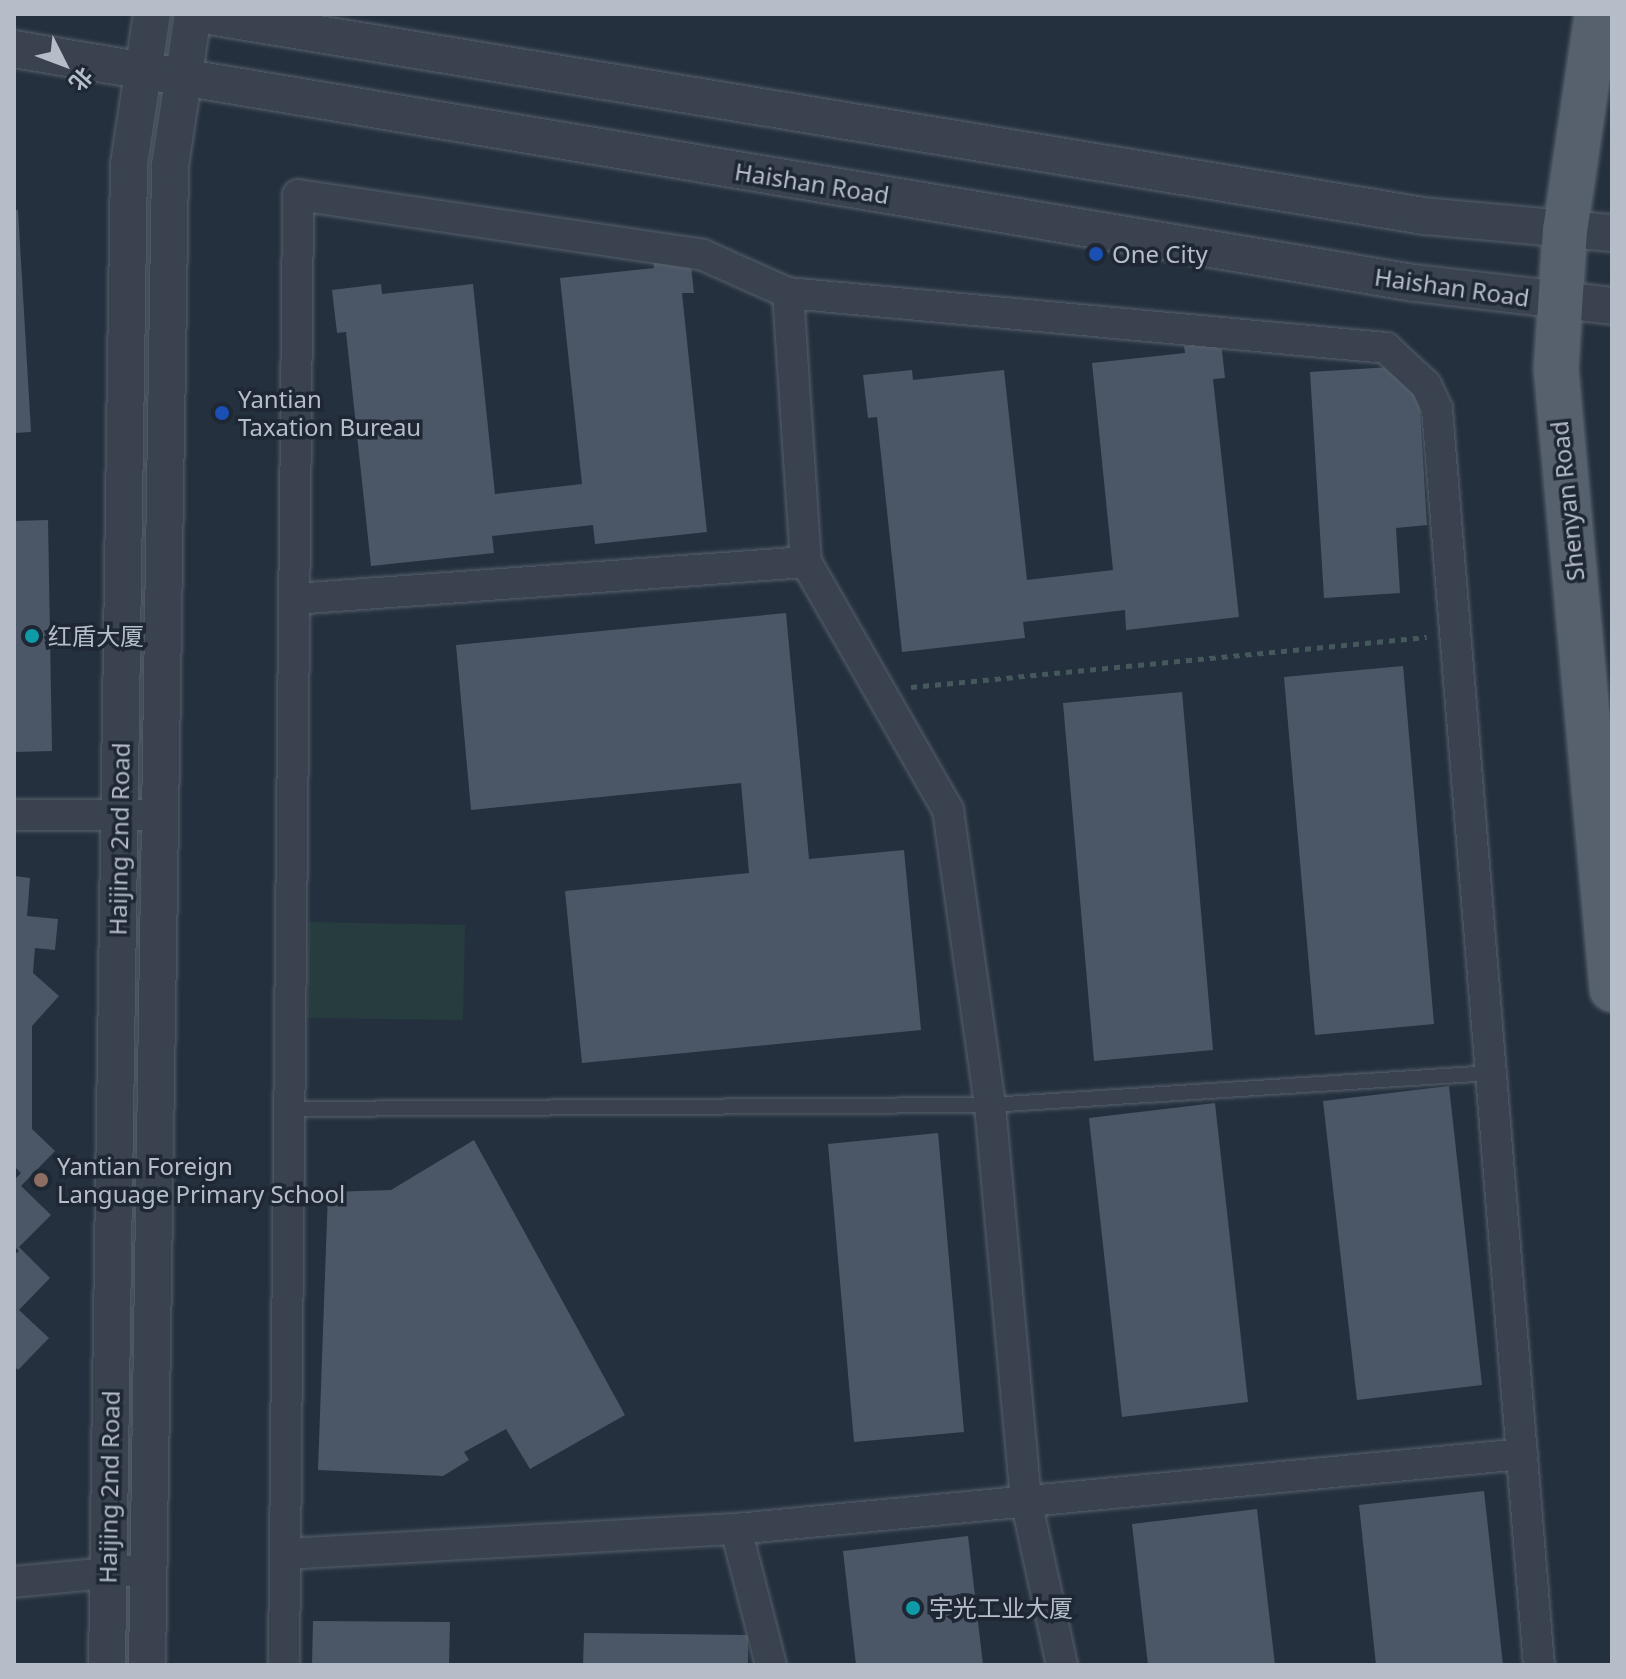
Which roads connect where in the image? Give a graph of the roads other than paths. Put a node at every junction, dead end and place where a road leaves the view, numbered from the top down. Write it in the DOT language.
graph roads {
  1 [pos="152,14"];
  2 [pos="195,14"];
  3 [pos="1597,14"];
  4 [pos="14,49"];
  5 [pos="143,72"];
  6 [pos="183,79"];
  7 [pos="1565,230"];
  8 [pos="1612,233"];
  9 [pos="788,293"];
  10 [pos="1561,302"];
  11 [pos="1612,306"];
  12 [pos="806,562"];
  13 [pos="294,599"];
  14 [pos="14,815"];
  15 [pos="119,815"];
  16 [pos="161,815"];
  17 [pos="1612,989"];
  18 [pos="1491,1073"];
  19 [pos="990,1105"];
  20 [pos="291,1109"];
  21 [pos="1522,1454"];
  22 [pos="1026,1500"];
  23 [pos="736,1529"];
  24 [pos="287,1554"];
  25 [pos="149,1569"];
  26 [pos="108,1573"];
  27 [pos="14,1582"];
  28 [pos="107,1665"];
  29 [pos="147,1665"];
  30 [pos="284,1665"];
  31 [pos="771,1665"];
  32 [pos="1062,1665"];
  33 [pos="1539,1665"];
  1 -- 5 [label="street, Haijing 2nd Road"];
  2 -- 6 [label="street, Haijing 2nd Road"];
  2 -- 7 [label="street"];
  3 -- 7 [label="main road, Shenyan Road"];
  4 -- 5 [label="street, Haishan Road"];
  5 -- 6 [label="street, Haishan Road"];
  5 -- 15 [label="street, Haijing 2nd Road"];
  6 -- 10 [label="street, Haishan Road"];
  6 -- 16 [label="street, Haijing 2nd Road"];
  7 -- 8 [label="street"];
  7 -- 10 [label="main road, Shenyan Road"];
  9 -- 12 [label="street"];
  9 -- 13 [label="street"];
  9 -- 18 [label="street"];
  10 -- 11 [label="street, Haishan Road"];
  10 -- 17 [label="main road, Shenyan Road"];
  12 -- 13 [label="street"];
  12 -- 19 [label="street"];
  13 -- 20 [label="street"];
  14 -- 15 [label="street"];
  15 -- 16 [label="street"];
  15 -- 26 [label="street, Haijing 2nd Road"];
  16 -- 25 [label="street, Haijing 2nd Road"];
  18 -- 19 [label="lane"];
  18 -- 21 [label="street"];
  19 -- 20 [label="lane"];
  19 -- 22 [label="street"];
  20 -- 24 [label="street"];
  21 -- 22 [label="street"];
  21 -- 33 [label="street"];
  22 -- 23 [label="street"];
  22 -- 32 [label="street"];
  23 -- 24 [label="street"];
  23 -- 31 [label="street"];
  24 -- 30 [label="street"];
  25 -- 26 [label="street"];
  25 -- 29 [label="street, Haijing 2nd Road"];
  26 -- 27 [label="street"];
  26 -- 28 [label="street, Haijing 2nd Road"];
}
